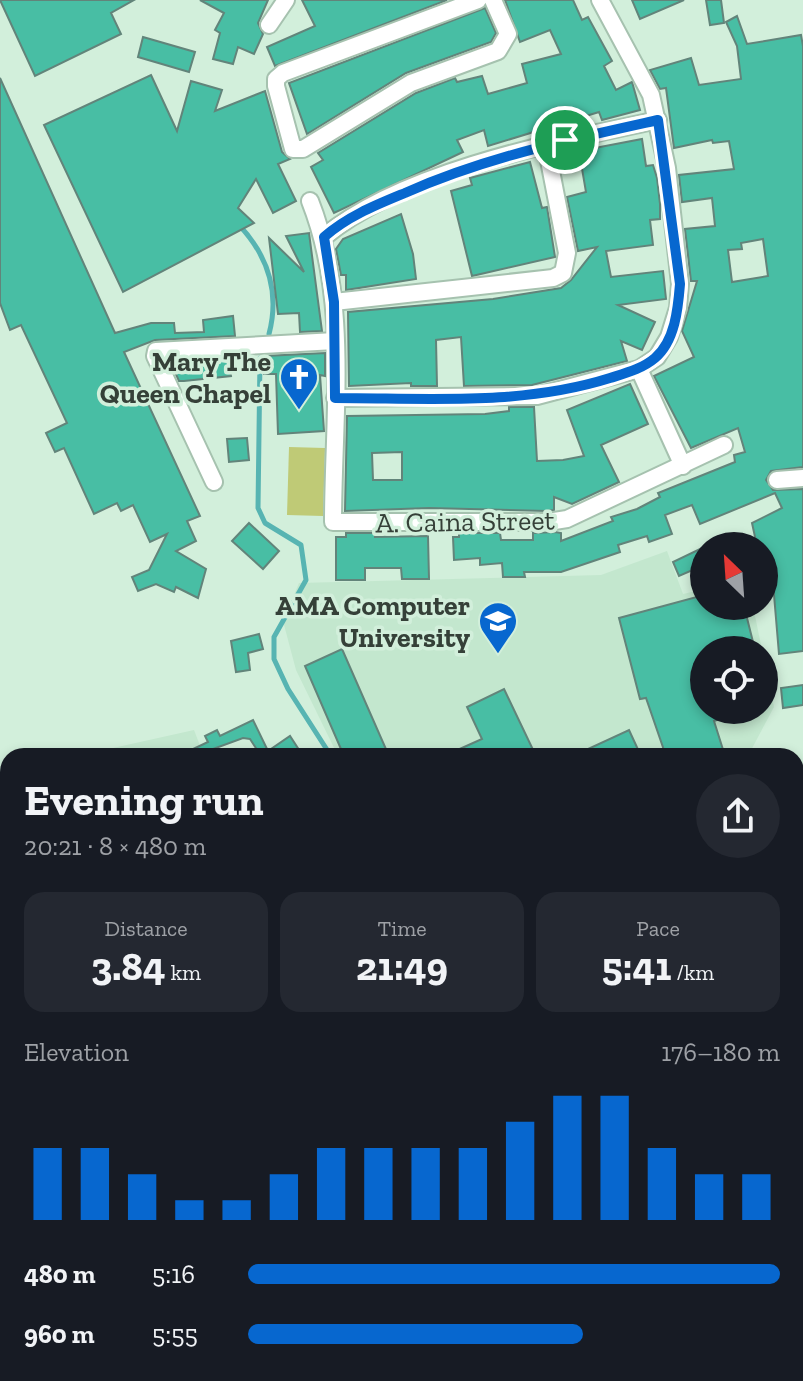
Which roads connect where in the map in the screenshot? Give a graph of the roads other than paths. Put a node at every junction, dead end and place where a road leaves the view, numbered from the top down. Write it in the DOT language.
graph roads {
  1 [pos="286,0"];
  2 [pos="478,0"];
  3 [pos="493,0"];
  4 [pos="600,0"];
  5 [pos="269,25"];
  6 [pos="658,120"];
  7 [pos="546,145"];
  8 [pos="310,201"];
  9 [pos="324,237"];
  10 [pos="334,302"];
  11 [pos="335,341"];
  12 [pos="639,369"];
  13 [pos="335,398"];
  14 [pos="724,445"];
  15 [pos="683,466"];
  16 [pos="803,478"];
  17 [pos="777,480"];
  18 [pos="214,482"];
  1 -- 5 [label="street"];
  2 -- 3 [label="street"];
  4 -- 6 [label="street"];
  6 -- 7 [label="street"];
  6 -- 12 [label="street"];
  7 -- 9 [label="street"];
  7 -- 10 [label="street"];
  8 -- 9 [label="street"];
  9 -- 10 [label="street"];
  10 -- 11 [label="street"];
  11 -- 13 [label="street"];
  11 -- 18 [label="street"];
  12 -- 13 [label="street"];
  12 -- 15 [label="street"];
  13 -- 15 [label="street, A. Caina Street"];
  14 -- 15 [label="street, A. Caina Street"];
  16 -- 17 [label="street"];
}
